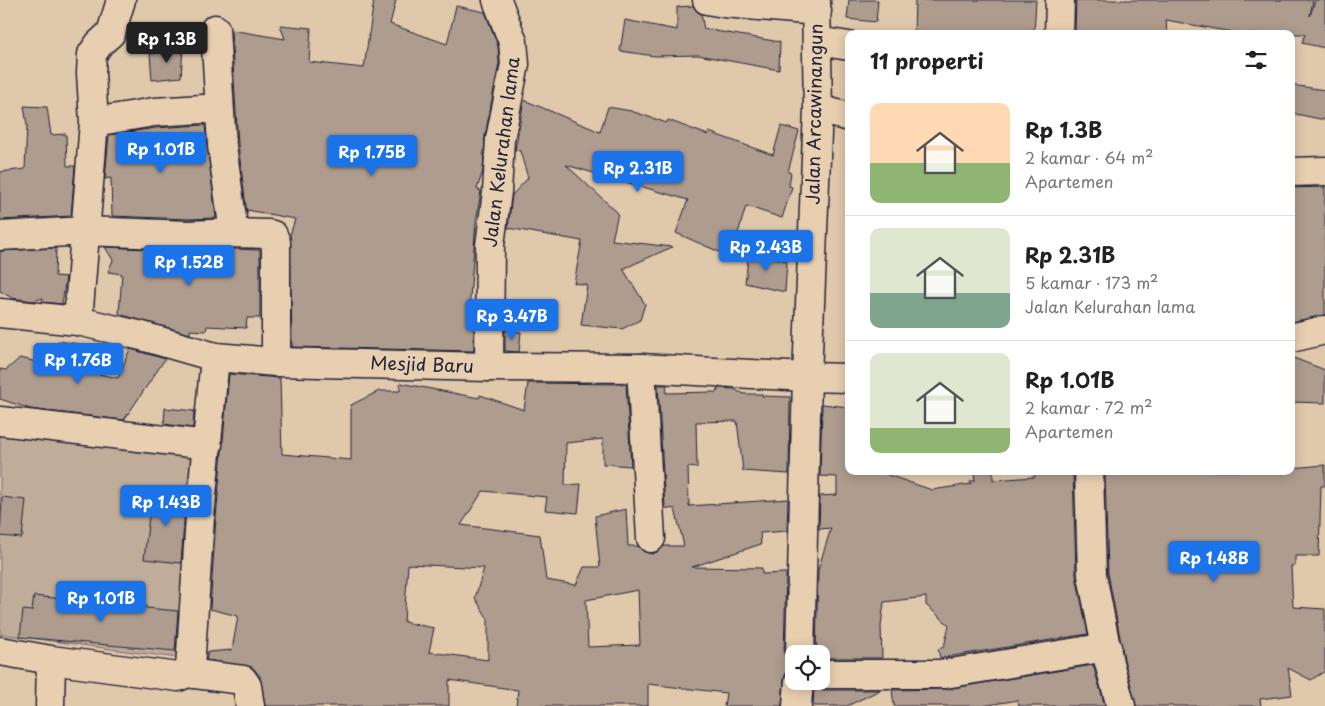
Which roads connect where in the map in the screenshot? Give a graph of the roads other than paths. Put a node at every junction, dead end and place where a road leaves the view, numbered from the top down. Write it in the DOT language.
graph roads {
  1 [pos="121,0"];
  2 [pos="497,0"];
  3 [pos="707,0"];
  4 [pos="1060,0"];
  5 [pos="816,6"];
  6 [pos="215,29"];
  7 [pos="1059,30"];
  8 [pos="817,41"];
  9 [pos="845,45"];
  10 [pos="219,108"];
  11 [pos="818,109"];
  12 [pos="845,116"];
  13 [pos="94,122"];
  14 [pos="1325,171"];
  15 [pos="1295,172"];
  16 [pos="85,231"];
  17 [pos="234,233"];
  18 [pos="0,236"];
  19 [pos="0,313"];
  20 [pos="78,321"];
  21 [pos="1325,330"];
  22 [pos="1295,337"];
  23 [pos="215,357"];
  24 [pos="276,362"];
  25 [pos="489,367"];
  26 [pos="641,368"];
  27 [pos="807,377"];
  28 [pos="845,378"];
  29 [pos="0,421"];
  30 [pos="208,445"];
  31 [pos="1089,475"];
  32 [pos="652,538"];
  33 [pos="800,645"];
  34 [pos="1107,647"];
  35 [pos="0,651"];
  36 [pos="51,660"];
  37 [pos="187,673"];
  38 [pos="830,674"];
  39 [pos="798,690"];
  40 [pos="50,706"];
  41 [pos="250,706"];
  42 [pos="797,706"];
  43 [pos="1120,706"];
  1 -- 13 [label="street"];
  2 -- 25 [label="street, Jalan Kelurahan lama"];
  3 -- 5 [label="street"];
  4 -- 7 [label="street"];
  5 -- 8 [label="street, Jalan Arcawinangun"];
  6 -- 10 [label="street"];
  8 -- 9 [label="street"];
  8 -- 11 [label="street, Jalan Arcawinangun"];
  10 -- 13 [label="street"];
  10 -- 17 [label="street"];
  11 -- 12 [label="street"];
  11 -- 27 [label="street, Jalan Arcawinangun"];
  13 -- 16 [label="street"];
  14 -- 15 [label="street"];
  16 -- 17 [label="street"];
  16 -- 18 [label="street"];
  16 -- 20 [label="street"];
  17 -- 24 [label="street"];
  19 -- 20 [label="street, Mesjid Baru"];
  20 -- 23 [label="street, Mesjid Baru"];
  21 -- 22 [label="street"];
  23 -- 24 [label="street, Mesjid Baru"];
  23 -- 30 [label="street"];
  24 -- 25 [label="street, Mesjid Baru"];
  25 -- 26 [label="street, Mesjid Baru"];
  26 -- 27 [label="street, Mesjid Baru"];
  26 -- 32 [label="street"];
  27 -- 28 [label="street, Mesjid Baru"];
  27 -- 33 [label="street, Jalan Arcawinangun"];
  29 -- 30 [label="street"];
  30 -- 37 [label="street"];
  31 -- 34 [label="street"];
  34 -- 38 [label="street"];
  34 -- 43 [label="street"];
  35 -- 36 [label="street"];
  36 -- 37 [label="street"];
  36 -- 40 [label="street"];
  37 -- 41 [label="street"];
  39 -- 42 [label="street"];
}
